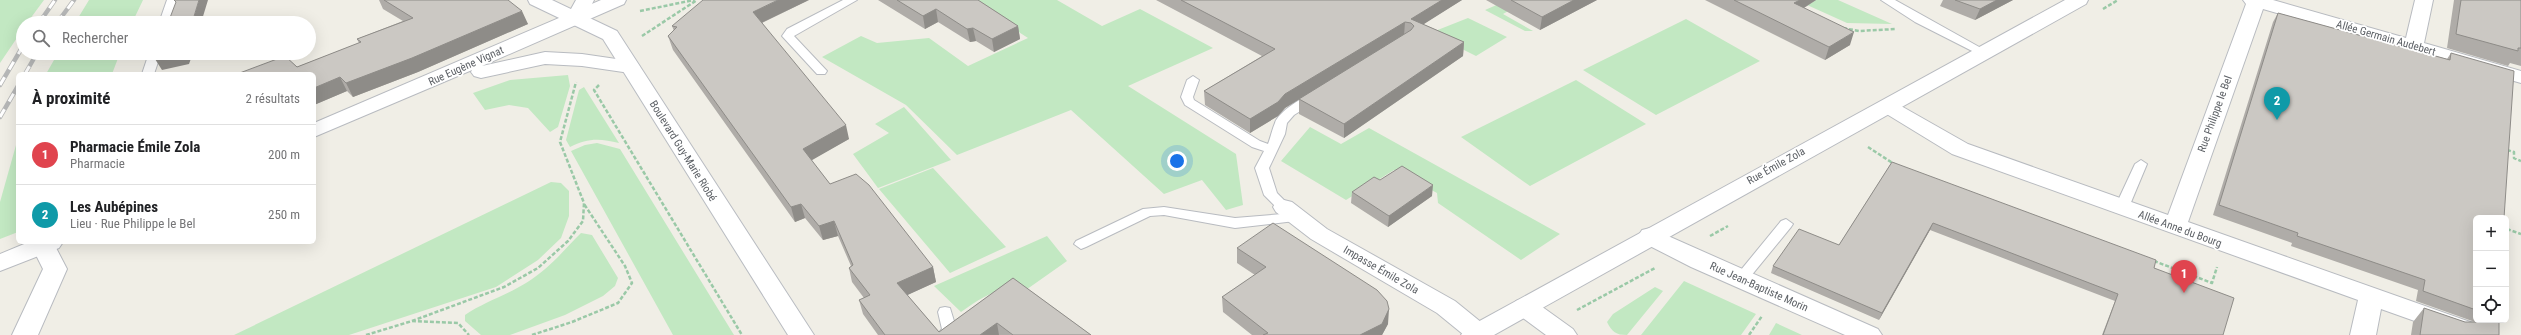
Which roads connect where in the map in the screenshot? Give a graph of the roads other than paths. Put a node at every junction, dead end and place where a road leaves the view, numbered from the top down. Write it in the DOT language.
graph roads {
  1 [pos="173,0"];
  2 [pos="537,0"];
  3 [pos="585,0"];
  4 [pos="617,0"];
  5 [pos="852,0"];
  6 [pos="1887,0"];
  7 [pos="2079,0"];
  8 [pos="2424,0"];
  9 [pos="2254,1"];
  10 [pos="167,16"];
  11 [pos="576,18"];
  12 [pos="2414,46"];
  13 [pos="1984,53"];
  14 [pos="153,60"];
  15 [pos="630,67"];
  16 [pos="820,71"];
  17 [pos="149,72"];
  18 [pos="2521,77"];
  19 [pos="1193,80"];
  20 [pos="1324,91"];
  21 [pos="408,92"];
  22 [pos="1886,106"];
  23 [pos="316,130"];
  24 [pos="1271,149"];
  25 [pos="2141,164"];
  26 [pos="2122,207"];
  27 [pos="1289,212"];
  28 [pos="1786,224"];
  29 [pos="2174,227"];
  30 [pos="1650,236"];
  31 [pos="47,244"];
  32 [pos="1081,244"];
  33 [pos="8,260"];
  34 [pos="1741,279"];
  35 [pos="2370,296"];
  36 [pos="1525,307"];
  37 [pos="946,312"];
  38 [pos="1476,334"];
  39 [pos="25,335"];
  40 [pos="800,335"];
  41 [pos="944,335"];
  42 [pos="1564,335"];
  43 [pos="1869,335"];
  44 [pos="2363,335"];
  45 [pos="2482,335"];
  1 -- 10 [label="lane"];
  2 -- 11 [label="street, Boulevard Guy-Marie Riobé"];
  3 -- 11 [label="street"];
  4 -- 11 [label="street, Rue Eugène Vignat"];
  5 -- 16 [label="lane"];
  6 -- 13 [label="lane"];
  7 -- 13 [label="street, Rue Émile Zola"];
  8 -- 12 [label="street"];
  9 -- 12 [label="street, Allée Germain Audebert"];
  9 -- 29 [label="street, Rue Philippe le Bel"];
  11 -- 15 [label="street, Boulevard Guy-Marie Riobé"];
  11 -- 21 [label="street, Rue Eugène Vignat"];
  12 -- 18 [label="street, Allée Germain Audebert"];
  13 -- 22 [label="street, Rue Émile Zola"];
  14 -- 17 [label="lane"];
  15 -- 21 [label="street"];
  15 -- 40 [label="street, Boulevard Guy-Marie Riobé"];
  19 -- 24 [label="lane"];
  20 -- 24 [label="lane"];
  21 -- 23 [label="street, Rue Eugène Vignat"];
  22 -- 26 [label="street, Allée Anne du Bourg"];
  22 -- 30 [label="street, Rue Émile Zola"];
  24 -- 27 [label="lane"];
  25 -- 26 [label="lane"];
  26 -- 29 [label="street, Allée Anne du Bourg"];
  27 -- 32 [label="lane"];
  27 -- 38 [label="street, Impasse Émile Zola"];
  28 -- 34 [label="lane"];
  29 -- 35 [label="street, Allée Anne du Bourg"];
  30 -- 34 [label="street, Rue Jean-Baptiste Morin"];
  30 -- 36 [label="street, Rue Émile Zola"];
  31 -- 33 [label="street"];
  31 -- 39 [label="street"];
  34 -- 43 [label="street, Rue Jean-Baptiste Morin"];
  35 -- 44 [label="street"];
  35 -- 45 [label="street, Allée Anne du Bourg"];
  36 -- 38 [label="street, Rue Émile Zola"];
  36 -- 42 [label="street"];
  37 -- 41 [label="lane"];
}
